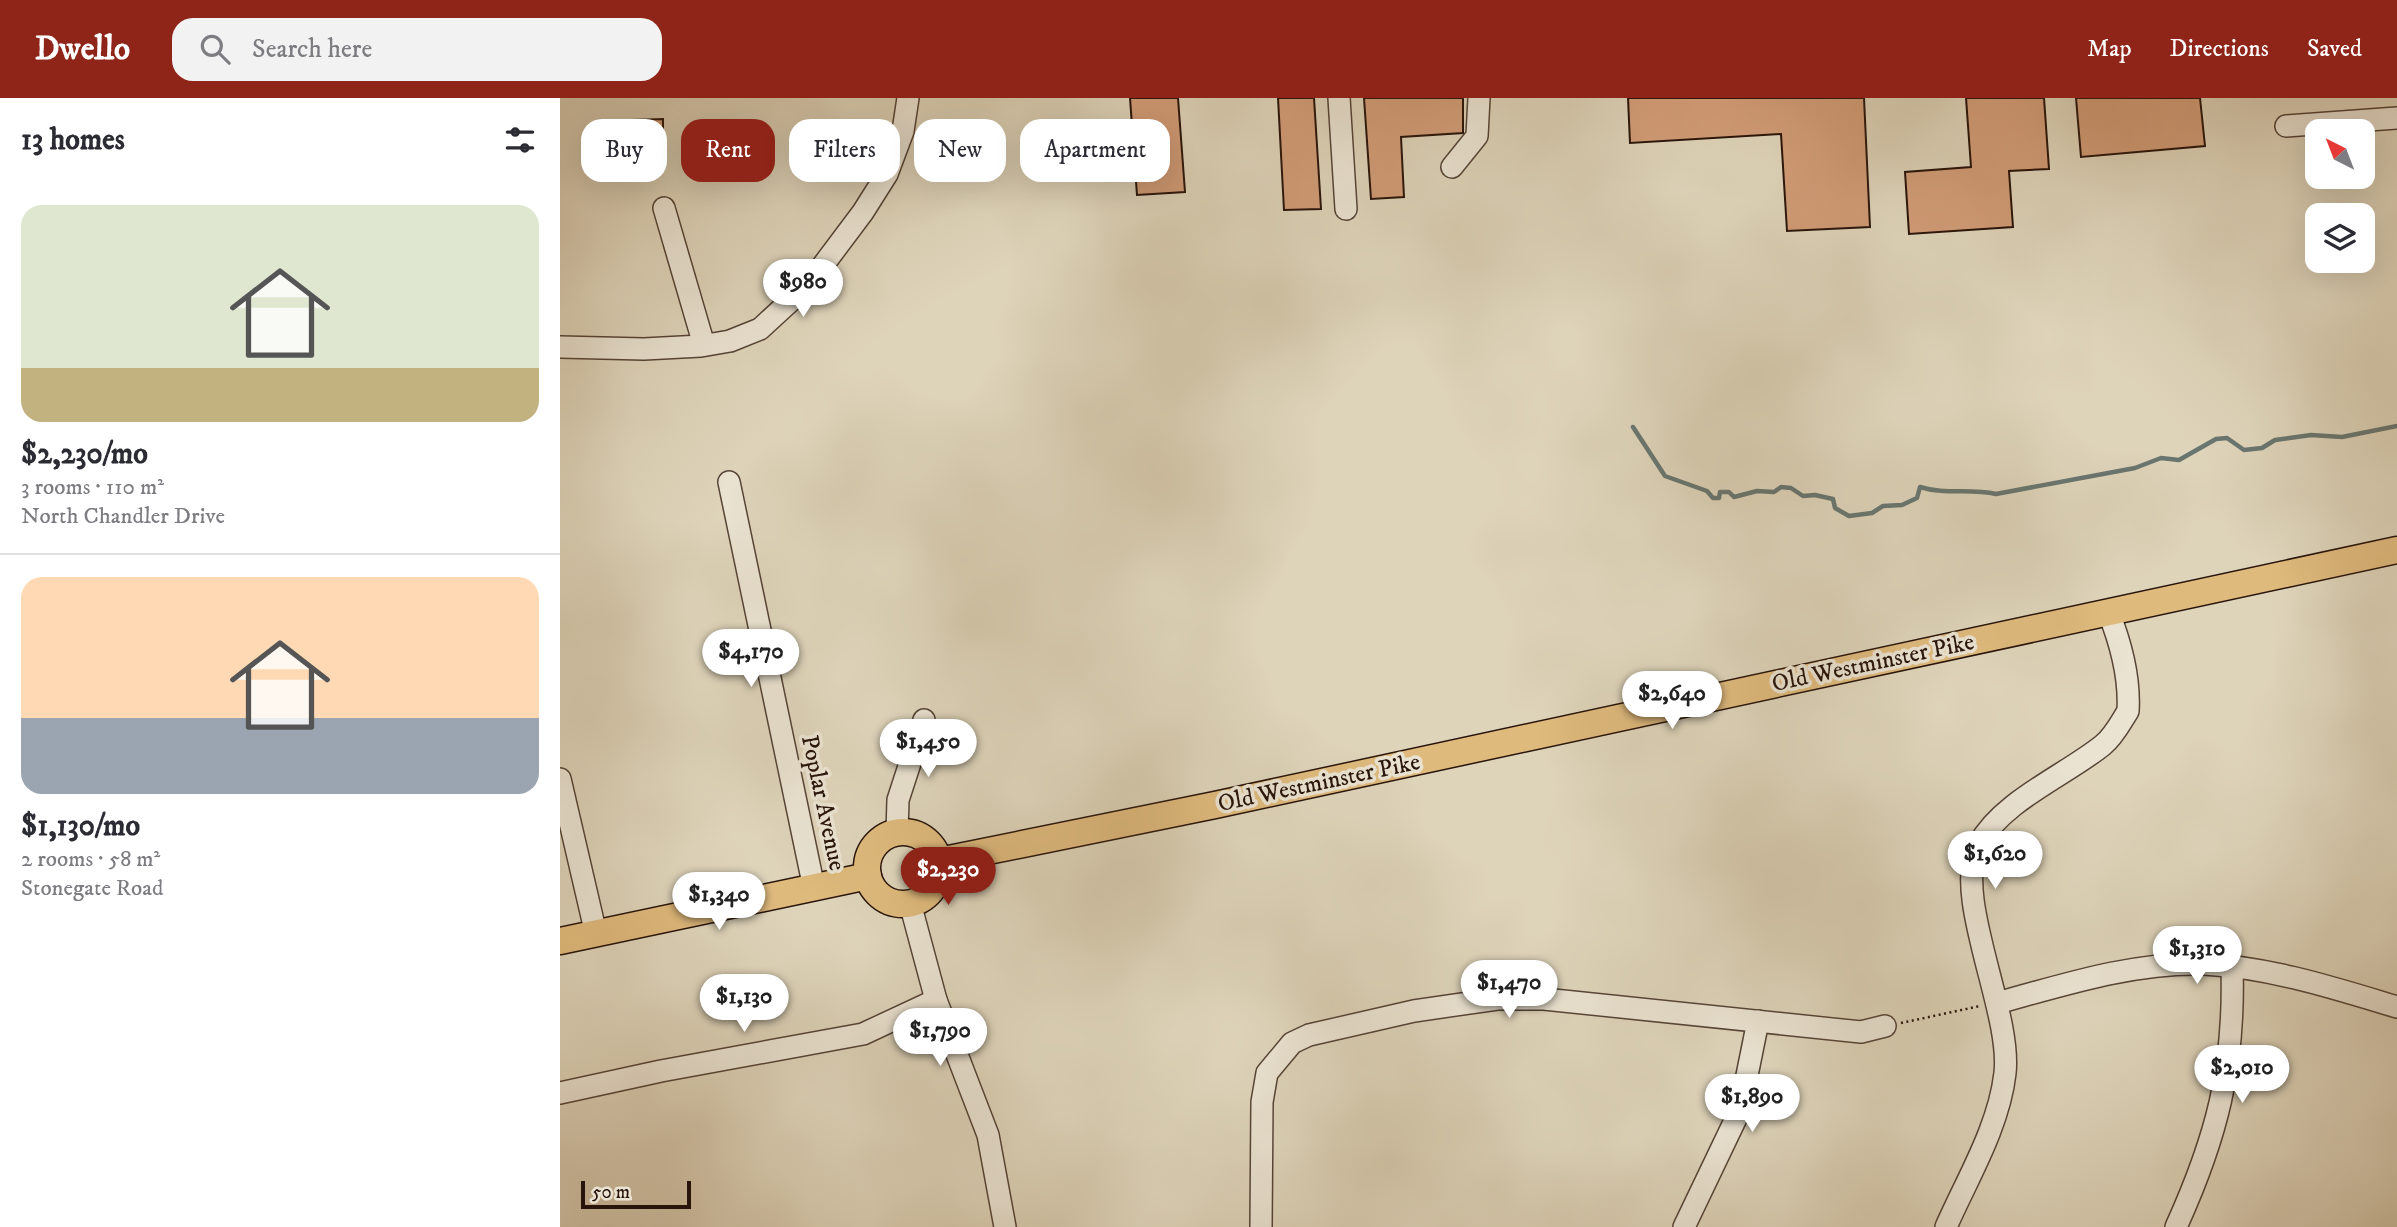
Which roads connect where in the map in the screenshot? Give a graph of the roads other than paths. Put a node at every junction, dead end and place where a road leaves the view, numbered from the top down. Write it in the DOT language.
graph roads {
  1 [pos="908,98"];
  2 [pos="1339,98"];
  3 [pos="1479,98"];
  4 [pos="2397,118"];
  5 [pos="2286,126"];
  6 [pos="1452,167"];
  7 [pos="664,208"];
  8 [pos="1346,209"];
  9 [pos="705,345"];
  10 [pos="560,347"];
  11 [pos="729,482"];
  12 [pos="2397,550"];
  13 [pos="2108,611"];
  14 [pos="925,720"];
  15 [pos="560,779"];
  16 [pos="897,833"];
  17 [pos="939,861"];
  18 [pos="868,876"];
  19 [pos="814,888"];
  20 [pos="910,903"];
  21 [pos="596,934"];
  22 [pos="560,941"];
  23 [pos="2232,967"];
  24 [pos="936,1000"];
  25 [pos="1997,1003"];
  26 [pos="2397,1007"];
  27 [pos="1758,1021"];
  28 [pos="1885,1026"];
  29 [pos="560,1093"];
  30 [pos="1005,1227"];
  31 [pos="1261,1227"];
  32 [pos="1684,1227"];
  33 [pos="1946,1227"];
  34 [pos="2176,1227"];
  1 -- 9 [label="street"];
  2 -- 8 [label="street"];
  3 -- 6 [label="street"];
  4 -- 5 [label="street"];
  7 -- 9 [label="street"];
  9 -- 10 [label="street"];
  11 -- 19 [label="street, Poplar Avenue"];
  12 -- 13 [label="main road, Old Westminster Pike"];
  13 -- 17 [label="main road, Old Westminster Pike"];
  13 -- 25 [label="street"];
  14 -- 16 [label="street"];
  15 -- 21 [label="street"];
  16 -- 17 [label="main road"];
  16 -- 18 [label="main road"];
  17 -- 20 [label="main road"];
  18 -- 19 [label="main road"];
  18 -- 20 [label="main road"];
  19 -- 21 [label="main road"];
  20 -- 24 [label="street"];
  21 -- 22 [label="main road"];
  23 -- 25 [label="street"];
  23 -- 26 [label="street"];
  23 -- 34 [label="street"];
  24 -- 29 [label="street"];
  24 -- 30 [label="street"];
  25 -- 33 [label="street"];
  27 -- 28 [label="street"];
  27 -- 31 [label="street"];
  27 -- 32 [label="street"];
}
